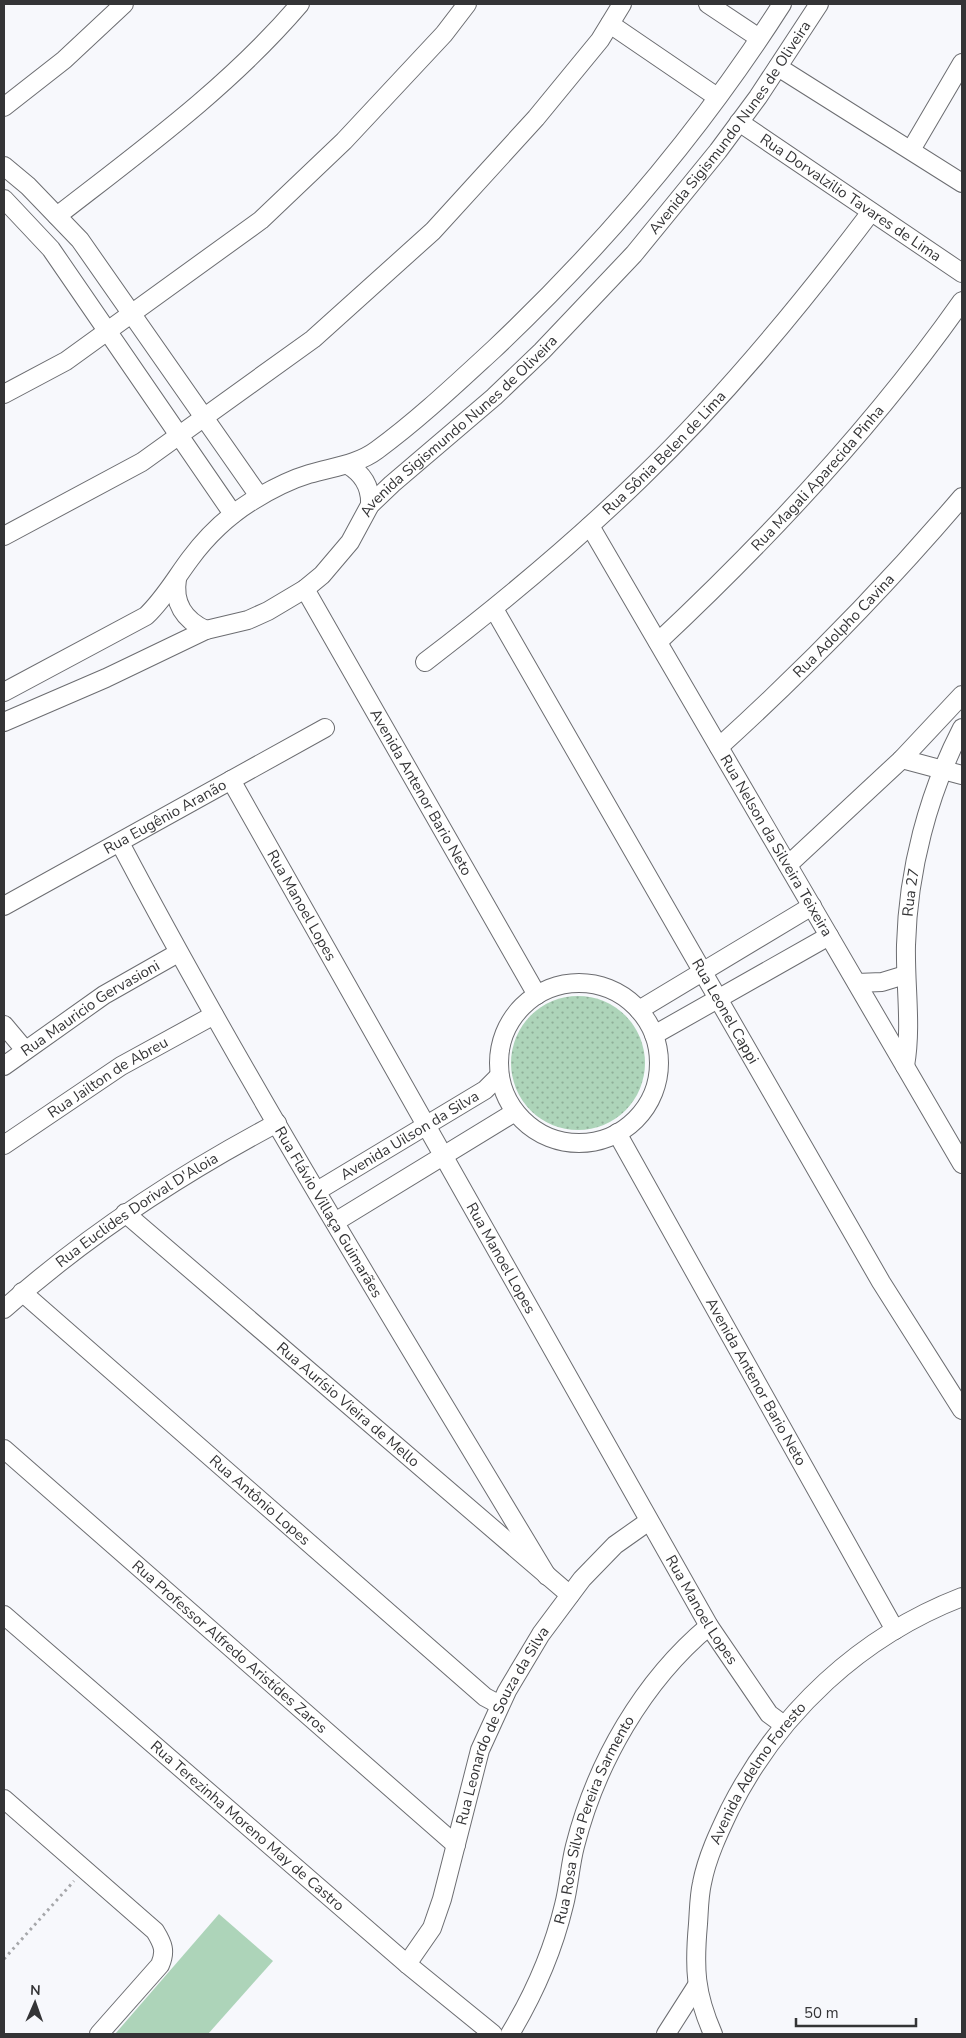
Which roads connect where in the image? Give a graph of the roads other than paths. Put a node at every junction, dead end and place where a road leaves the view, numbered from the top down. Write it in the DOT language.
graph roads {
  1 [pos="124,4"];
  2 [pos="300,4"];
  3 [pos="467,4"];
  4 [pos="622,4"];
  5 [pos="708,4"];
  6 [pos="782,4"];
  7 [pos="819,4"];
  8 [pos="610,24"];
  9 [pos="759,38"];
  10 [pos="962,62"];
  11 [pos="778,67"];
  12 [pos="717,97"];
  13 [pos="4,107"];
  14 [pos="740,122"];
  15 [pos="910,150"];
  16 [pos="4,166"];
  17 [pos="962,183"];
  18 [pos="4,199"];
  19 [pos="871,212"];
  20 [pos="57,216"];
  21 [pos="962,273"];
  22 [pos="962,301"];
  23 [pos="131,314"];
  24 [pos="107,330"];
  25 [pos="4,394"];
  26 [pos="204,418"];
  27 [pos="179,436"];
  28 [pos="348,465"];
  29 [pos="259,496"];
  30 [pos="962,497"];
  31 [pos="370,505"];
  32 [pos="233,514"];
  33 [pos="590,526"];
  34 [pos="4,536"];
  35 [pos="177,579"];
  36 [pos="306,589"];
  37 [pos="494,609"];
  38 [pos="206,630"];
  39 [pos="658,642"];
  40 [pos="426,662"];
  41 [pos="4,692"];
  42 [pos="962,695"];
  43 [pos="4,722"];
  44 [pos="325,728"];
  45 [pos="962,728"];
  46 [pos="719,747"];
  47 [pos="902,759"];
  48 [pos="943,770"];
  49 [pos="962,775"];
  50 [pos="231,780"];
  51 [pos="120,843"];
  52 [pos="788,865"];
  53 [pos="4,906"];
  54 [pos="812,906"];
  55 [pos="829,936"];
  56 [pos="178,953"];
  57 [pos="703,972"];
  58 [pos="905,975"];
  59 [pos="857,983"];
  60 [pos="537,995"];
  61 [pos="718,998"];
  62 [pos="639,1010"];
  63 [pos="214,1015"];
  64 [pos="4,1026"];
  65 [pos="654,1035"];
  66 [pos="25,1050"];
  67 [pos="4,1066"];
  68 [pos="905,1066"];
  69 [pos="499,1076"];
  70 [pos="515,1112"];
  71 [pos="277,1123"];
  72 [pos="426,1126"];
  73 [pos="617,1134"];
  74 [pos="4,1145"];
  75 [pos="443,1156"];
  76 [pos="962,1164"];
  77 [pos="317,1191"];
  78 [pos="125,1213"];
  79 [pos="335,1222"];
  80 [pos="22,1292"];
  81 [pos="4,1309"];
  82 [pos="962,1410"];
  83 [pos="4,1449"];
  84 [pos="649,1520"];
  85 [pos="548,1576"];
  86 [pos="570,1595"];
  87 [pos="962,1597"];
  88 [pos="4,1615"];
  89 [pos="709,1626"];
  90 [pos="895,1630"];
  91 [pos="500,1704"];
  92 [pos="784,1725"];
  93 [pos="4,1799"];
  94 [pos="456,1845"];
  95 [pos="407,1964"];
  96 [pos="696,1987"];
  97 [pos="99,2034"];
  98 [pos="493,2034"];
  99 [pos="510,2034"];
  100 [pos="666,2034"];
  101 [pos="713,2034"];
  1 -- 13 [label="street"];
  2 -- 20 [label="street"];
  3 -- 23 [label="street"];
  4 -- 8 [label="street"];
  5 -- 9 [label="street"];
  6 -- 9 [label="street, Avenida Sigismundo Nunes de Oliveira"];
  7 -- 11 [label="street, Avenida Sigismundo Nunes de Oliveira"];
  8 -- 12 [label="street"];
  8 -- 26 [label="street"];
  9 -- 12 [label="street, Avenida Sigismundo Nunes de Oliveira"];
  10 -- 15 [label="street"];
  11 -- 14 [label="street, Avenida Sigismundo Nunes de Oliveira"];
  11 -- 15 [label="street"];
  12 -- 28 [label="street, Avenida Sigismundo Nunes de Oliveira"];
  14 -- 19 [label="street, Rua Dorvalzilio Tavares de Lima"];
  14 -- 31 [label="street, Avenida Sigismundo Nunes de Oliveira"];
  15 -- 17 [label="street"];
  16 -- 20 [label="street"];
  18 -- 24 [label="street"];
  19 -- 21 [label="street, Rua Dorvalzilio Tavares de Lima"];
  19 -- 33 [label="street, Rua Sônia Belen de Lima"];
  20 -- 23 [label="street"];
  22 -- 39 [label="street, Rua Magali Aparecida Pinha"];
  23 -- 24 [label="street"];
  23 -- 26 [label="street"];
  24 -- 25 [label="street"];
  24 -- 27 [label="street"];
  26 -- 27 [label="street"];
  26 -- 29 [label="street"];
  27 -- 32 [label="street"];
  27 -- 34 [label="street"];
  28 -- 29 [label="street, Avenida Sigismundo Nunes de Oliveira"];
  28 -- 31 [label="street"];
  29 -- 32 [label="street, Avenida Sigismundo Nunes de Oliveira"];
  30 -- 46 [label="street, Rua Adolpho Cavina"];
  31 -- 36 [label="street, Avenida Sigismundo Nunes de Oliveira"];
  32 -- 35 [label="street, Avenida Sigismundo Nunes de Oliveira"];
  33 -- 37 [label="street, Rua Sônia Belen de Lima"];
  33 -- 39 [label="street, Rua Nelson da Silveira Teixeira"];
  35 -- 38 [label="street"];
  35 -- 41 [label="street, Avenida Sigismundo Nunes de Oliveira"];
  36 -- 38 [label="street, Avenida Sigismundo Nunes de Oliveira"];
  36 -- 60 [label="street, Avenida Antenor Bario Neto"];
  37 -- 40 [label="street, Rua Sônia Belen de Lima"];
  37 -- 57 [label="street, Rua Leonel Cappi"];
  38 -- 43 [label="street, Avenida Sigismundo Nunes de Oliveira"];
  39 -- 46 [label="street, Rua Nelson da Silveira Teixeira"];
  42 -- 47 [label="street"];
  44 -- 50 [label="street, Rua Eugênio Aranão"];
  45 -- 48 [label="street, Rua 27"];
  46 -- 52 [label="street, Rua Nelson da Silveira Teixeira"];
  47 -- 48 [label="street"];
  47 -- 52 [label="street"];
  48 -- 49 [label="street"];
  48 -- 58 [label="street, Rua 27"];
  50 -- 51 [label="street, Rua Eugênio Aranão"];
  50 -- 72 [label="street, Rua Manoel Lopes"];
  51 -- 53 [label="street, Rua Eugênio Aranão"];
  51 -- 56 [label="street, Rua Flávio Villaça Guimarães"];
  52 -- 54 [label="street, Rua Nelson da Silveira Teixeira"];
  54 -- 55 [label="street, Rua Nelson da Silveira Teixeira"];
  54 -- 57 [label="street"];
  55 -- 59 [label="street, Rua Nelson da Silveira Teixeira"];
  55 -- 61 [label="street"];
  56 -- 63 [label="street, Rua Flávio Villaça Guimarães"];
  56 -- 66 [label="street, Rua Mauricio Gervasioni"];
  57 -- 61 [label="street, Rua Leonel Cappi"];
  57 -- 62 [label="street"];
  58 -- 59 [label="street"];
  58 -- 68 [label="street, Rua 27"];
  59 -- 68 [label="street, Rua Nelson da Silveira Teixeira"];
  60 -- 62 [label="street"];
  60 -- 69 [label="street"];
  61 -- 65 [label="street"];
  61 -- 82 [label="street, Rua Leonel Cappi"];
  62 -- 65 [label="street"];
  63 -- 71 [label="street, Rua Flávio Villaça Guimarães"];
  63 -- 74 [label="street, Rua Jailton de Abreu"];
  64 -- 66 [label="street"];
  65 -- 73 [label="street"];
  66 -- 67 [label="street, Rua Mauricio Gervasioni"];
  68 -- 76 [label="street, Rua Nelson da Silveira Teixeira"];
  69 -- 70 [label="street"];
  69 -- 72 [label="street, Avenida Uilson da Silva"];
  70 -- 73 [label="street"];
  70 -- 75 [label="street"];
  71 -- 77 [label="street, Rua Flávio Villaça Guimarães"];
  71 -- 78 [label="street, Rua Euclides Dorival D'Aloia"];
  72 -- 75 [label="street, Rua Manoel Lopes"];
  72 -- 77 [label="street, Avenida Uilson da Silva"];
  73 -- 90 [label="street, Avenida Antenor Bario Neto"];
  75 -- 79 [label="street"];
  75 -- 84 [label="street, Rua Manoel Lopes"];
  77 -- 79 [label="street, Rua Flávio Villaça Guimarães"];
  78 -- 80 [label="street, Rua Euclides Dorival D'Aloia"];
  78 -- 85 [label="street, Rua Aurísio Vieira de Mello"];
  79 -- 85 [label="street, Rua Flávio Villaça Guimarães"];
  80 -- 81 [label="street, Rua Euclides Dorival D'Aloia"];
  80 -- 91 [label="street, Rua Antônio Lopes"];
  83 -- 94 [label="street, Rua Professor Alfredo Aristídes Zaros"];
  84 -- 86 [label="street, Rua Leonardo de Souza da Silva"];
  84 -- 89 [label="street, Rua Manoel Lopes"];
  85 -- 86 [label="street, Rua Aurísio Vieira de Mello"];
  86 -- 91 [label="street, Rua Leonardo de Souza da Silva"];
  87 -- 90 [label="street, Avenida Adelmo Foresto"];
  88 -- 95 [label="street, Rua Terezinha Moreno May de Castro"];
  89 -- 92 [label="street, Rua Manoel Lopes"];
  89 -- 99 [label="street, Rua Rosa Silva Pereira Sarmento"];
  90 -- 92 [label="street, Avenida Adelmo Foresto"];
  91 -- 94 [label="street, Rua Leonardo de Souza da Silva"];
  92 -- 96 [label="street, Avenida Adelmo Foresto"];
  93 -- 97 [label="street"];
  94 -- 95 [label="street, Rua Leonardo de Souza da Silva"];
  95 -- 98 [label="street, Rua Terezinha Moreno May de Castro"];
  96 -- 100 [label="street"];
  96 -- 101 [label="street, Avenida Adelmo Foresto"];
}
